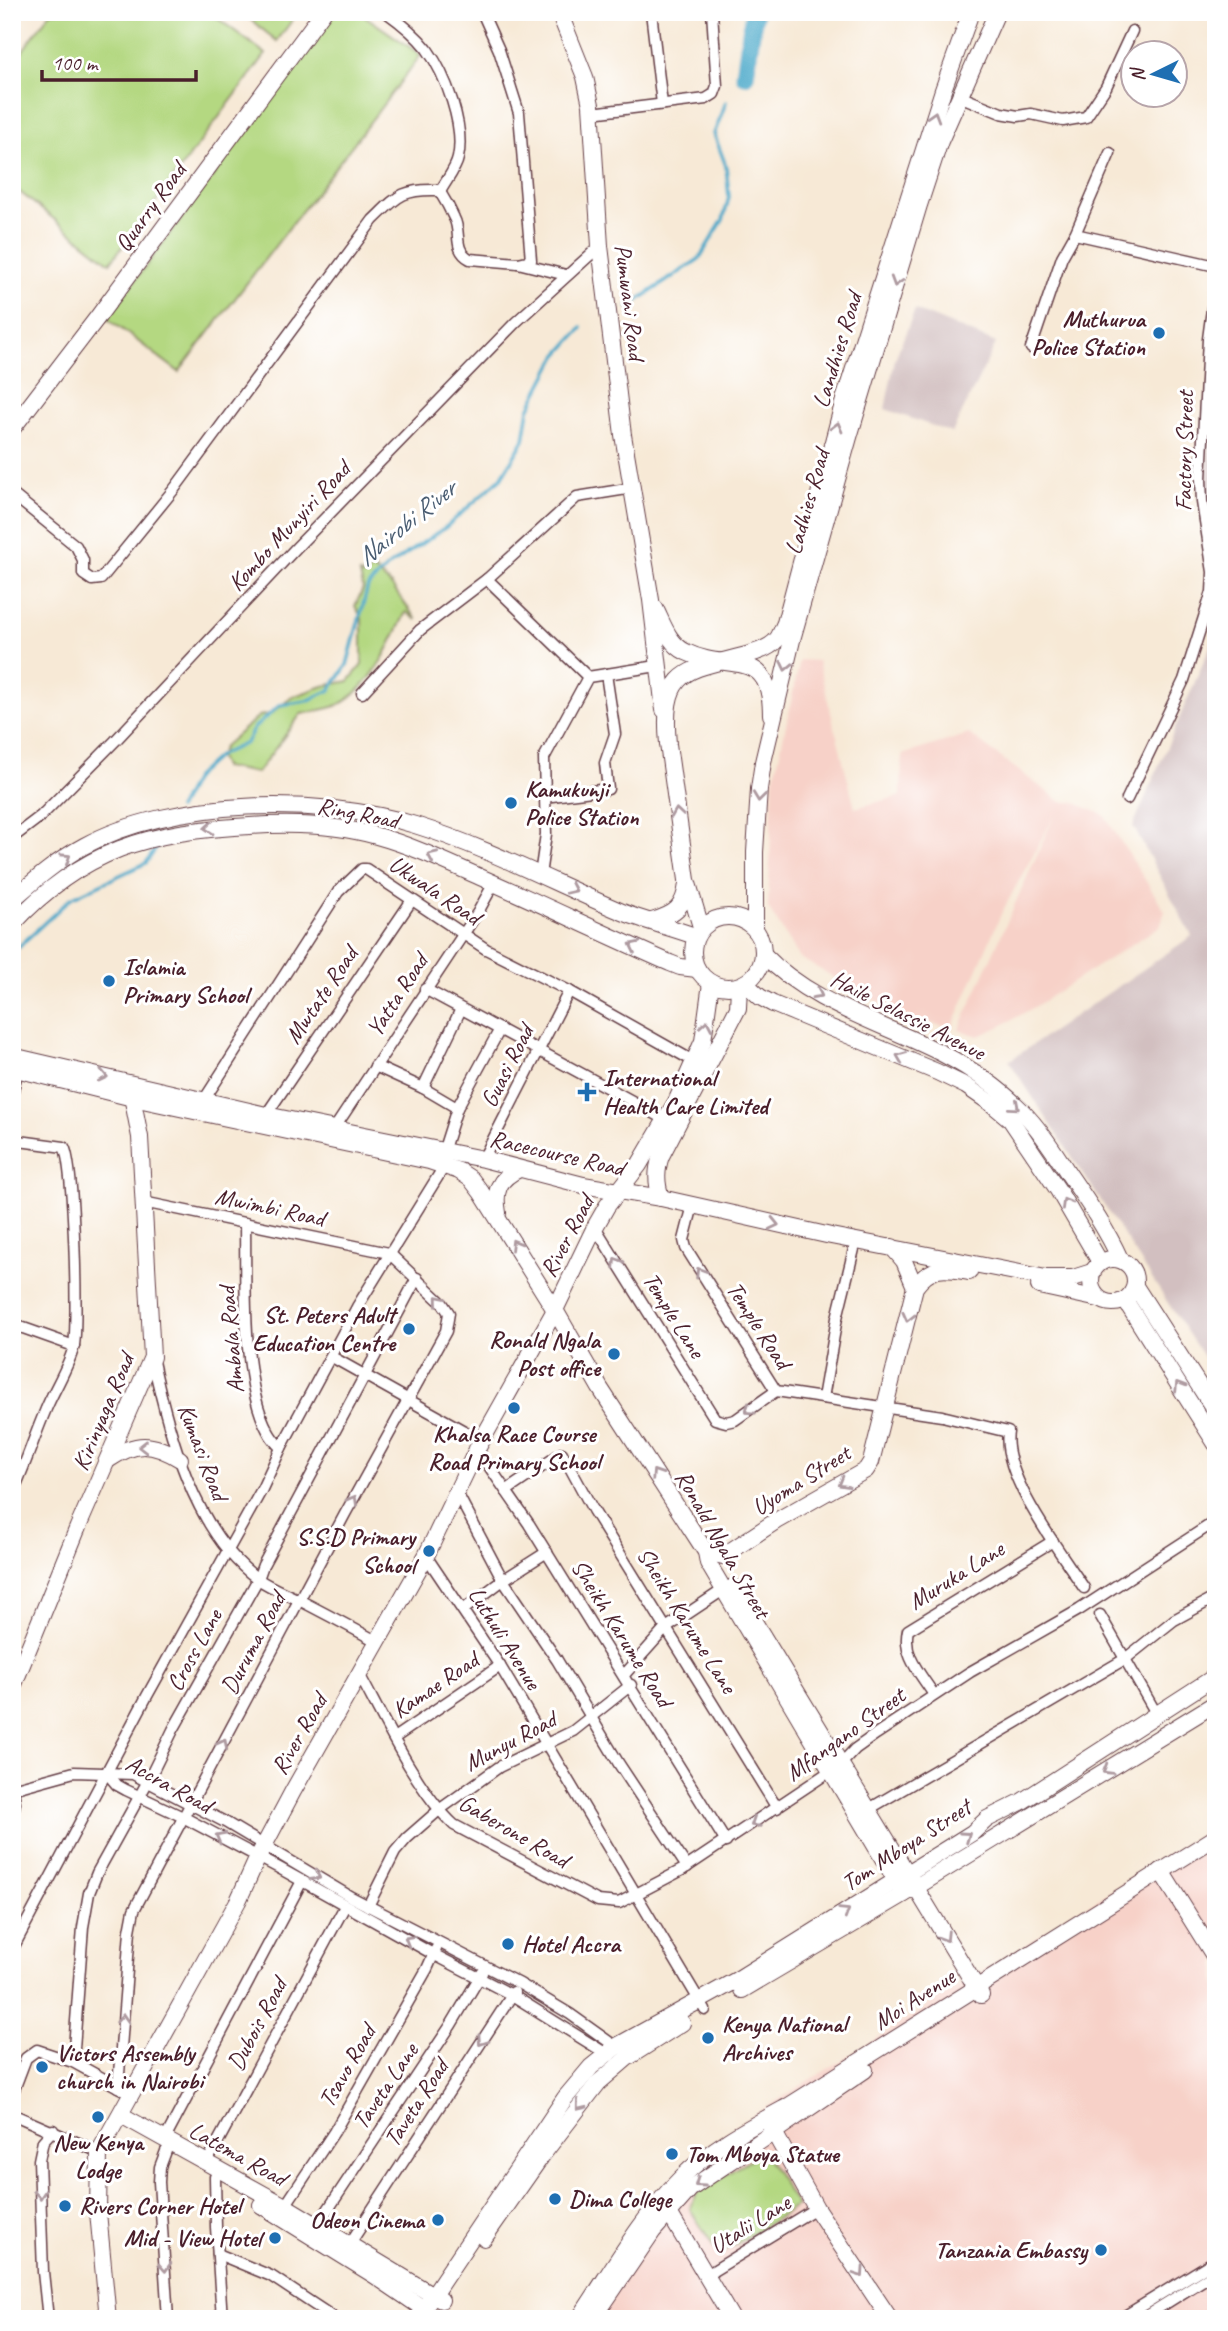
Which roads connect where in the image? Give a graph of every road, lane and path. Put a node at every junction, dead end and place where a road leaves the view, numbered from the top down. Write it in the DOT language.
graph roads {
  1 [pos="323,12"];
  2 [pos="386,12"];
  3 [pos="482,12"];
  4 [pos="559,12"];
  5 [pos="651,12"];
  6 [pos="712,12"];
  7 [pos="971,12"];
  8 [pos="997,12"];
  9 [pos="1132,31"];
  10 [pos="959,96"];
  11 [pos="662,104"];
  12 [pos="592,113"];
  13 [pos="1110,153"];
  14 [pos="440,192"];
  15 [pos="1075,234"];
  16 [pos="600,246"];
  17 [pos="518,264"];
  18 [pos="1216,266"];
  19 [pos="565,275"];
  20 [pos="1216,279"];
  21 [pos="1031,348"];
  22 [pos="12,429"];
  23 [pos="632,488"];
  24 [pos="12,494"];
  25 [pos="487,579"];
  26 [pos="651,600"];
  27 [pos="714,661"];
  28 [pos="657,666"];
  29 [pos="606,674"];
  30 [pos="589,677"];
  31 [pos="362,693"];
  32 [pos="771,730"];
  33 [pos="667,731"];
  34 [pos="544,797"];
  35 [pos="1126,799"];
  36 [pos="170,825"];
  37 [pos="12,838"];
  38 [pos="540,875"];
  39 [pos="687,880"];
  40 [pos="494,883"];
  41 [pos="12,900"];
  42 [pos="412,900"];
  43 [pos="652,921"];
  44 [pos="12,925"];
  45 [pos="755,929"];
  46 [pos="698,932"];
  47 [pos="462,934"];
  48 [pos="763,954"];
  49 [pos="697,969"];
  50 [pos="711,983"];
  51 [pos="742,984"];
  52 [pos="425,989"];
  53 [pos="569,991"];
  54 [pos="461,1009"];
  55 [pos="500,1029"];
  56 [pos="539,1050"];
  57 [pos="695,1062"];
  58 [pos="14,1064"];
  59 [pos="375,1066"];
  60 [pos="423,1088"];
  61 [pos="131,1090"];
  62 [pos="12,1094"];
  63 [pos="158,1096"];
  64 [pos="204,1100"];
  65 [pos="457,1108"];
  66 [pos="266,1115"];
  67 [pos="667,1120"];
  68 [pos="334,1129"];
  69 [pos="140,1137"];
  70 [pos="12,1140"];
  71 [pos="444,1159"];
  72 [pos="483,1159"];
  73 [pos="519,1169"];
  74 [pos="471,1179"];
  75 [pos="617,1192"];
  76 [pos="661,1198"];
  77 [pos="143,1202"];
  78 [pos="693,1205"];
  79 [pos="500,1219"];
  80 [pos="245,1223"];
  81 [pos="595,1227"];
  82 [pos="856,1241"];
  83 [pos="892,1247"];
  84 [pos="389,1253"];
  85 [pos="1120,1259"];
  86 [pos="1096,1267"];
  87 [pos="417,1278"];
  88 [pos="915,1287"];
  89 [pos="1130,1293"];
  90 [pos="1099,1299"];
  91 [pos="555,1310"];
  92 [pos="12,1324"];
  93 [pos="74,1346"];
  94 [pos="152,1357"];
  95 [pos="332,1357"];
  96 [pos="365,1377"];
  97 [pos="776,1391"];
  98 [pos="823,1398"];
  99 [pos="408,1401"];
  100 [pos="885,1407"];
  101 [pos="1216,1412"];
  102 [pos="1216,1444"];
  103 [pos="480,1445"];
  104 [pos="281,1448"];
  105 [pos="180,1459"];
  106 [pos="107,1461"];
  107 [pos="506,1491"];
  108 [pos="457,1493"];
  109 [pos="12,1494"];
  110 [pos="1216,1521"];
  111 [pos="1054,1541"];
  112 [pos="228,1548"];
  113 [pos="547,1552"];
  114 [pos="706,1552"];
  115 [pos="426,1556"];
  116 [pos="723,1556"];
  117 [pos="258,1578"];
  118 [pos="503,1580"];
  119 [pos="1084,1588"];
  120 [pos="723,1590"];
  121 [pos="1106,1592"];
  122 [pos="1216,1597"];
  123 [pos="299,1600"];
  124 [pos="463,1610"];
  125 [pos="1079,1610"];
  126 [pos="1100,1615"];
  127 [pos="666,1628"];
  128 [pos="376,1641"];
  129 [pos="1125,1659"];
  130 [pos="500,1666"];
  131 [pos="359,1674"];
  132 [pos="1216,1676"];
  133 [pos="627,1680"];
  134 [pos="12,1689"];
  135 [pos="934,1695"];
  136 [pos="1216,1703"];
  137 [pos="1172,1704"];
  138 [pos="1156,1716"];
  139 [pos="590,1718"];
  140 [pos="1183,1723"];
  141 [pos="1166,1735"];
  142 [pos="394,1738"];
  143 [pos="546,1745"];
  144 [pos="836,1767"];
  145 [pos="107,1773"];
  146 [pos="148,1781"];
  147 [pos="12,1789"];
  148 [pos="139,1797"];
  149 [pos="191,1804"];
  150 [pos="777,1808"];
  151 [pos="869,1809"];
  152 [pos="439,1810"];
  153 [pos="12,1816"];
  154 [pos="183,1817"];
  155 [pos="1216,1837"];
  156 [pos="726,1842"];
  157 [pos="1216,1847"];
  158 [pos="261,1851"];
  159 [pos="687,1867"];
  160 [pos="1163,1875"];
  161 [pos="302,1881"];
  162 [pos="906,1884"];
  163 [pos="637,1895"];
  164 [pos="345,1906"];
  165 [pos="368,1906"];
  166 [pos="438,1943"];
  167 [pos="12,1950"];
  168 [pos="433,1954"];
  169 [pos="1216,1959"];
  170 [pos="486,1968"];
  171 [pos="479,1978"];
  172 [pos="520,1984"];
  173 [pos="979,1991"];
  174 [pos="512,1995"];
  175 [pos="703,2005"];
  176 [pos="618,2056"];
  177 [pos="73,2063"];
  178 [pos="125,2090"];
  179 [pos="12,2095"];
  180 [pos="12,2114"];
  181 [pos="119,2118"];
  182 [pos="770,2125"];
  183 [pos="52,2130"];
  184 [pos="165,2145"];
  185 [pos="99,2152"];
  186 [pos="201,2162"];
  187 [pos="215,2177"];
  188 [pos="252,2193"];
  189 [pos="285,2206"];
  190 [pos="666,2207"];
  191 [pos="816,2208"];
  192 [pos="317,2226"];
  193 [pos="349,2245"];
  194 [pos="218,2254"];
  195 [pos="1216,2260"];
  196 [pos="1216,2272"];
  197 [pos="705,2276"];
  198 [pos="880,2302"];
  199 [pos="429,2308"];
  200 [pos="731,2318"];
  201 [pos="48,2319"];
  202 [pos="108,2319"];
  203 [pos="168,2319"];
  204 [pos="222,2319"];
  205 [pos="336,2319"];
  206 [pos="579,2319"];
  207 [pos="593,2319"];
  208 [pos="883,2319"];
  209 [pos="890,2319"];
  210 [pos="1120,2319"];
  211 [pos="1141,2319"];
  1 -- 22 [label="main road, Quarry Road"];
  2 -- 14 [label="street"];
  3 -- 17 [label="street"];
  4 -- 12 [label="main road, Pumwani Road"];
  5 -- 11 [label="street"];
  6 -- 11 [label="street"];
  27 -- 7 [label="main road, Landhies Road, one-way"];
  8 -- 10 [label="main road, Ladhies Road"];
  9 -- 10 [label="street"];
  10 -- 32 [label="main road, Ladhies Road, one-way"];
  11 -- 12 [label="street"];
  12 -- 16 [label="main road, Pumwani Road"];
  13 -- 15 [label="street"];
  14 -- 17 [label="street"];
  14 -- 24 [label="street"];
  15 -- 18 [label="street"];
  15 -- 21 [label="street"];
  16 -- 19 [label="street, Kombo Munyiri Road"];
  16 -- 23 [label="main road, Pumwani Road"];
  17 -- 19 [label="street"];
  19 -- 37 [label="street, Kombo Munyiri Road"];
  20 -- 35 [label="street, Factory Street"];
  23 -- 25 [label="street"];
  23 -- 26 [label="main road, Pumwani Road"];
  25 -- 30 [label="street"];
  25 -- 31 [label="street"];
  26 -- 27 [label="main road"];
  26 -- 28 [label="main road"];
  27 -- 32 [label="main road"];
  27 -- 33 [label="main road, Landhies Road"];
  28 -- 29 [label="street"];
  28 -- 33 [label="main road"];
  29 -- 30 [label="street"];
  29 -- 34 [label="street"];
  30 -- 34 [label="street"];
  32 -- 45 [label="main road, Ladhies Road, one-way"];
  39 -- 33 [label="main road, Landhies Road, one-way"];
  34 -- 38 [label="street"];
  36 -- 38 [label="main road, Ring Road"];
  40 -- 36 [label="main road, Ring Road, one-way"];
  41 -- 36 [label="main road, Ring Road, one-way"];
  36 -- 44 [label="main road, Ring Road"];
  38 -- 43 [label="main road, Ring Road, one-way"];
  39 -- 43 [label="main road"];
  39 -- 46 [label="main road, Landhies Road"];
  40 -- 47 [label="street, Yatta Road"];
  49 -- 40 [label="main road, Ring Road, one-way"];
  42 -- 47 [label="street, Ukwala Road"];
  42 -- 64 [label="street, Ukwala Road"];
  42 -- 66 [label="street, Mwtate Road"];
  43 -- 46 [label="main road, Ring Road"];
  45 -- 46 [label="main road"];
  45 -- 48 [label="main road"];
  46 -- 49 [label="main road"];
  47 -- 52 [label="street, Yatta Road"];
  47 -- 53 [label="street, Ukwala Road"];
  48 -- 51 [label="main road"];
  48 -- 85 [label="main road, Haile Selassie Avenue, one-way"];
  49 -- 50 [label="main road"];
  50 -- 51 [label="main road"];
  57 -- 50 [label="main road, one-way"];
  51 -- 76 [label="main road"];
  86 -- 51 [label="main road, Haile Selassie Avenue, one-way"];
  52 -- 54 [label="street"];
  52 -- 59 [label="street, Yatta Road"];
  53 -- 56 [label="street, Guasi Road"];
  53 -- 57 [label="street, Ukwala Road"];
  54 -- 55 [label="street"];
  54 -- 60 [label="street"];
  55 -- 56 [label="street"];
  55 -- 65 [label="street"];
  56 -- 67 [label="street"];
  56 -- 72 [label="street, Guasi Road"];
  57 -- 67 [label="main road"];
  58 -- 61 [label="main road, Racecourse Road"];
  58 -- 62 [label="street"];
  59 -- 60 [label="street"];
  59 -- 68 [label="street, Yatta Road"];
  60 -- 65 [label="street"];
  61 -- 63 [label="main road, Racecourse Road"];
  61 -- 69 [label="main road, Kirinyaga Road"];
  63 -- 64 [label="main road, Racecourse Road"];
  63 -- 69 [label="main road"];
  63 -- 71 [label="main road, Racecourse Road"];
  64 -- 66 [label="main road, Racecourse Road"];
  65 -- 71 [label="street"];
  66 -- 68 [label="main road, Racecourse Road"];
  67 -- 75 [label="main road"];
  68 -- 71 [label="main road, Racecourse Road"];
  69 -- 77 [label="main road, Kirinyaga Road"];
  70 -- 93 [label="street"];
  71 -- 72 [label="main road, Racecourse Road"];
  71 -- 74 [label="main road, Racecourse Road"];
  71 -- 84 [label="street"];
  72 -- 73 [label="main road, Racecourse Road"];
  73 -- 75 [label="main road, Racecourse Road"];
  73 -- 79 [label="main road"];
  74 -- 79 [label="main road, Ronald Ngala Street"];
  75 -- 76 [label="main road, Racecourse Road"];
  75 -- 81 [label="main road, River Road"];
  76 -- 78 [label="main road, Racecourse Road"];
  77 -- 80 [label="street, Mwimbi Road"];
  77 -- 94 [label="main road, Kirinyaga Road"];
  78 -- 82 [label="main road, Racecourse Road, one-way"];
  97 -- 78 [label="street, Temple Road, one-way"];
  91 -- 79 [label="main road, Ronald Ngala Street, one-way"];
  80 -- 84 [label="street, Mwimbi Road"];
  80 -- 104 [label="street, Ambala Road"];
  81 -- 91 [label="main road, River Road"];
  97 -- 81 [label="street, Temple Lane, one-way"];
  82 -- 83 [label="main road, Racecourse Road"];
  82 -- 98 [label="street"];
  83 -- 86 [label="main road, Racecourse Road"];
  83 -- 88 [label="main road"];
  84 -- 87 [label="street, Duruma Road"];
  84 -- 95 [label="street"];
  85 -- 86 [label="main road"];
  85 -- 89 [label="main road, Haile Selassie Avenue"];
  86 -- 90 [label="main road, Haile Selassie Avenue"];
  87 -- 96 [label="street, Cross Lane"];
  99 -- 87 [label="street, Duruma Road, one-way"];
  88 -- 90 [label="main road"];
  88 -- 100 [label="main road, Uyoma Street, one-way"];
  89 -- 90 [label="main road"];
  89 -- 101 [label="main road, Haile Selassie Avenue"];
  102 -- 89 [label="main road, Haile Selassie Avenue, one-way"];
  91 -- 103 [label="main road, River Road"];
  114 -- 91 [label="main road, Ronald Ngala Street, one-way"];
  92 -- 93 [label="street"];
  93 -- 109 [label="street"];
  94 -- 105 [label="street, Kumasi Road"];
  94 -- 106 [label="main road, Kirinyaga Road"];
  95 -- 96 [label="street, Sheikh Karume Road"];
  95 -- 104 [label="street"];
  96 -- 99 [label="street, Sheikh Karume Road"];
  96 -- 117 [label="street, Cross Lane"];
  97 -- 98 [label="street, Temple Road"];
  98 -- 100 [label="street, Temple Road"];
  99 -- 103 [label="street, Sheikh Karume Road"];
  123 -- 99 [label="street, Duruma Road, one-way"];
  100 -- 111 [label="street, Temple Road"];
  100 -- 116 [label="main road, Uyoma Street, one-way"];
  103 -- 107 [label="street, Sheikh Karume Road"];
  103 -- 108 [label="main road, River Road"];
  104 -- 112 [label="street"];
  105 -- 106 [label="main road, one-way"];
  105 -- 112 [label="street, Kumasi Road"];
  106 -- 134 [label="main road, Kirinyaga Road"];
  107 -- 113 [label="street, Sheikh Karume Road"];
  107 -- 127 [label="street, Sheikh Karume Lane"];
  108 -- 115 [label="main road, River Road"];
  108 -- 118 [label="street"];
  110 -- 121 [label="street"];
  111 -- 119 [label="street"];
  111 -- 135 [label="street, Muruka Lane"];
  112 -- 117 [label="street, Kumasi Road"];
  112 -- 145 [label="street"];
  113 -- 118 [label="street"];
  113 -- 133 [label="street, Sheikh Karume Road"];
  114 -- 116 [label="main road"];
  114 -- 120 [label="main road, Ronald Ngala Street"];
  115 -- 124 [label="street, Luthuli Avenue"];
  115 -- 128 [label="main road, River Road"];
  116 -- 144 [label="main road, Ronald Ngala Street"];
  117 -- 123 [label="street, Kumasi Road"];
  117 -- 146 [label="street, Cross Lane"];
  118 -- 124 [label="street"];
  118 -- 139 [label="street"];
  119 -- 121 [label="street"];
  119 -- 125 [label="street"];
  120 -- 127 [label="street, Munyu Road"];
  120 -- 144 [label="main road, Ronald Ngala Street"];
  121 -- 125 [label="street, Mfangano Street"];
  121 -- 126 [label="street"];
  122 -- 129 [label="street"];
  123 -- 128 [label="street, Kumasi Road"];
  149 -- 123 [label="street, Duruma Road, one-way"];
  124 -- 130 [label="street, Luthuli Avenue"];
  125 -- 126 [label="street"];
  125 -- 135 [label="street, Mfangano Street"];
  126 -- 129 [label="street"];
  127 -- 133 [label="street, Munyu Road"];
  127 -- 150 [label="street, Sheikh Karume Lane"];
  128 -- 131 [label="main road, River Road"];
  129 -- 138 [label="street"];
  129 -- 151 [label="street"];
  130 -- 142 [label="street, Kamae Road"];
  130 -- 143 [label="street, Luthuli Avenue"];
  131 -- 142 [label="street, Gaberone Road"];
  131 -- 158 [label="main road, River Road"];
  132 -- 137 [label="main road, Tom Mboya Street"];
  133 -- 139 [label="street, Munyu Road"];
  133 -- 156 [label="street, Sheikh Karume Road"];
  135 -- 144 [label="street, Mfangano Street"];
  136 -- 140 [label="main road, Tom Mboya Street"];
  137 -- 138 [label="main road, Tom Mboya Street"];
  137 -- 140 [label="main road"];
  138 -- 141 [label="main road"];
  162 -- 138 [label="main road, Tom Mboya Street, one-way"];
  139 -- 143 [label="street, Munyu Road"];
  139 -- 159 [label="street"];
  140 -- 141 [label="main road, Tom Mboya Street"];
  141 -- 162 [label="main road, Tom Mboya Street, one-way"];
  142 -- 152 [label="street, Gaberone Road"];
  143 -- 152 [label="street, Munyu Road"];
  143 -- 163 [label="street"];
  144 -- 150 [label="street, Mfangano Street"];
  144 -- 151 [label="main road, Ronald Ngala Street"];
  144 -- 162 [label="main road, Ronald Ngala Street"];
  145 -- 146 [label="street, Accra Road"];
  145 -- 147 [label="street"];
  145 -- 148 [label="street, Accra Road"];
  145 -- 167 [label="street"];
  146 -- 148 [label="street, Cross Lane"];
  146 -- 149 [label="street, Accra Road"];
  147 -- 153 [label="street"];
  148 -- 154 [label="street, Accra Road"];
  148 -- 177 [label="street, Cross Lane"];
  149 -- 154 [label="street, Duruma Road"];
  149 -- 158 [label="street, Accra Road"];
  150 -- 156 [label="street, Mfangano Street, one-way"];
  151 -- 162 [label="main road, Ronald Ngala Street"];
  152 -- 163 [label="street, Gaberone Road"];
  152 -- 165 [label="street, Munyu Road"];
  158 -- 154 [label="street, Accra Road, one-way"];
  178 -- 154 [label="street, Duruma Road, one-way"];
  155 -- 160 [label="main road, Moi Avenue"];
  156 -- 159 [label="street, Mfangano Street"];
  157 -- 160 [label="main road, Moi Avenue"];
  158 -- 161 [label="street, Accra Road"];
  158 -- 165 [label="street, Accra Road, one-way"];
  158 -- 178 [label="main road, River Road"];
  159 -- 163 [label="street, Mfangano Street"];
  160 -- 169 [label="main road"];
  160 -- 173 [label="main road, Moi Avenue"];
  161 -- 164 [label="street, Accra Road"];
  161 -- 184 [label="street"];
  162 -- 173 [label="main road, Ronald Ngala Street, one-way"];
  162 -- 175 [label="main road, Tom Mboya Street"];
  163 -- 175 [label="street"];
  168 -- 164 [label="street, Accra Road, one-way"];
  164 -- 186 [label="street, Dubois Road"];
  165 -- 166 [label="street, Accra Road"];
  166 -- 168 [label="street, Tsavo Road"];
  166 -- 170 [label="street, Accra Road"];
  168 -- 171 [label="street, Accra Road"];
  168 -- 189 [label="street, Tsavo Road"];
  170 -- 171 [label="street, Taveta Lane"];
  170 -- 172 [label="street, Accra Road"];
  171 -- 174 [label="street, Accra Road"];
  171 -- 192 [label="street, Taveta Lane"];
  172 -- 174 [label="street, Taveta Road"];
  172 -- 176 [label="street, Accra Road"];
  173 -- 182 [label="main road, Moi Avenue"];
  174 -- 176 [label="street, Accra Road"];
  174 -- 193 [label="street, Taveta Road, one-way"];
  175 -- 176 [label="main road, Tom Mboya Street"];
  176 -- 199 [label="main road, Tom Mboya Street"];
  177 -- 178 [label="street"];
  177 -- 179 [label="street"];
  178 -- 181 [label="main road, River Road"];
  180 -- 183 [label="street"];
  181 -- 184 [label="main road, Latema Road"];
  181 -- 185 [label="main road, River Road"];
  182 -- 190 [label="main road, Moi Avenue"];
  182 -- 191 [label="main road"];
  183 -- 185 [label="street"];
  183 -- 201 [label="street, one-way"];
  184 -- 186 [label="main road, Latema Road"];
  184 -- 203 [label="street, one-way"];
  185 -- 202 [label="main road"];
  186 -- 187 [label="main road, Latema Road"];
  186 -- 188 [label="main road, Latema Road"];
  187 -- 188 [label="main road, Latema Road"];
  187 -- 194 [label="street"];
  188 -- 189 [label="main road, Latema Road"];
  188 -- 199 [label="main road, Latema Road"];
  189 -- 192 [label="main road, Latema Road"];
  190 -- 197 [label="main road"];
  190 -- 206 [label="main road, Moi Avenue"];
  190 -- 207 [label="main road, Moi Avenue"];
  191 -- 197 [label="street, Utalii Lane"];
  191 -- 198 [label="main road, one-way"];
  192 -- 193 [label="main road, Latema Road"];
  193 -- 199 [label="main road, Latema Road"];
  194 -- 204 [label="street"];
  194 -- 205 [label="street"];
  195 -- 210 [label="street"];
  196 -- 211 [label="street"];
  197 -- 200 [label="main road"];
  198 -- 208 [label="main road"];
  198 -- 209 [label="main road"];
}
